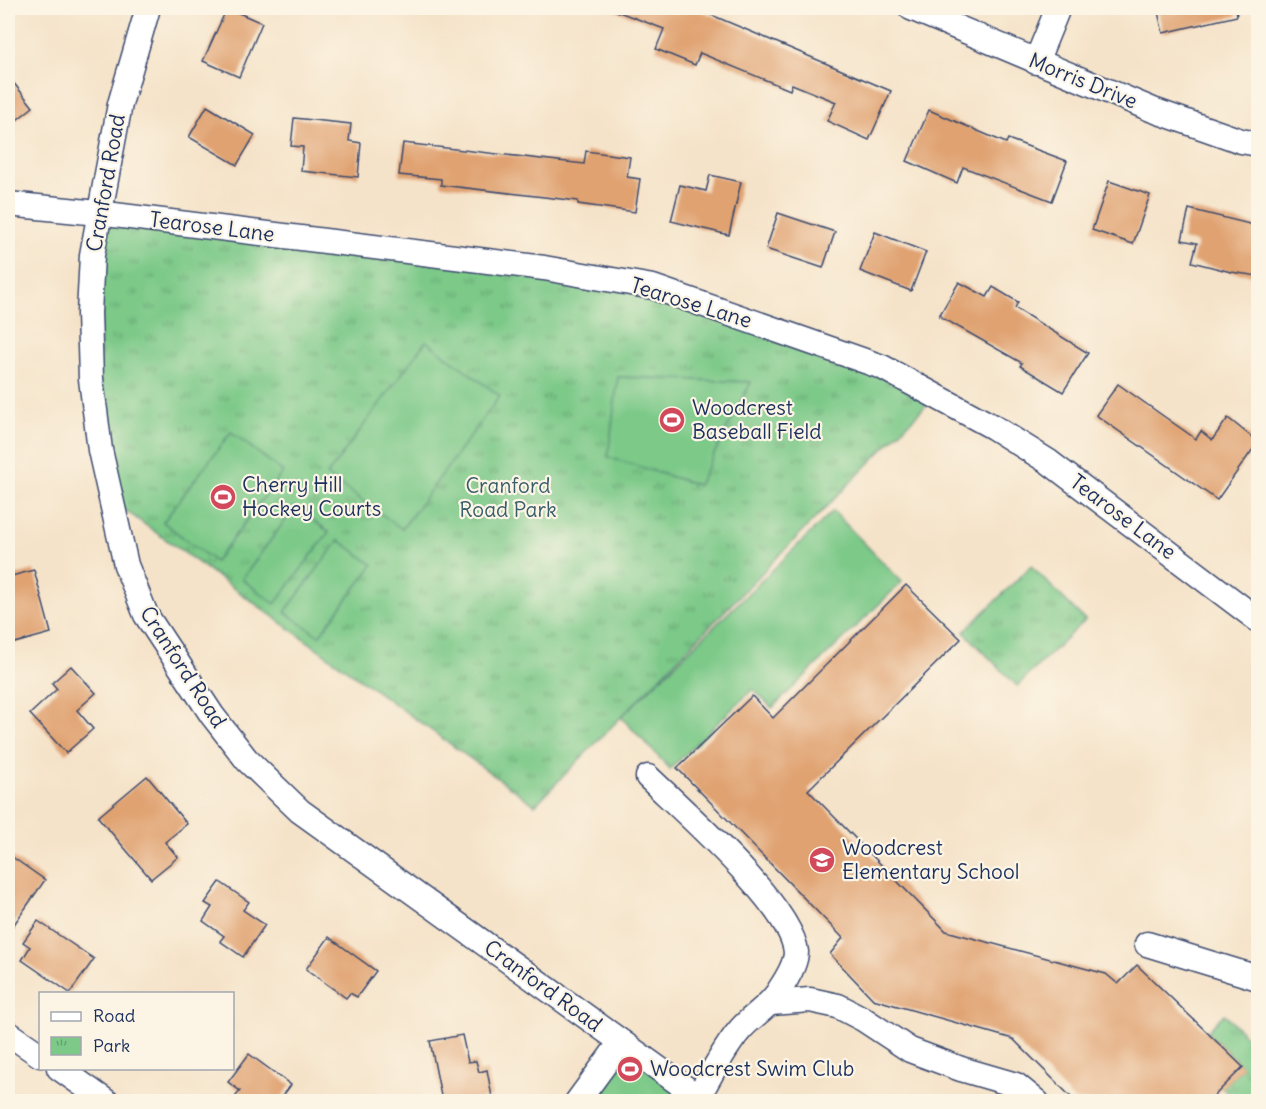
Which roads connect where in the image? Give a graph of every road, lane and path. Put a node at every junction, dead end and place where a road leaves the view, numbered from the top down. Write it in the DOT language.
graph roads {
  1 [pos="148,8"];
  2 [pos="911,8"];
  3 [pos="1058,8"];
  4 [pos="1036,62"];
  5 [pos="1258,144"];
  6 [pos="8,204"];
  7 [pos="98,213"];
  8 [pos="1258,620"];
  9 [pos="648,777"];
  10 [pos="1147,944"];
  11 [pos="1258,978"];
  12 [pos="771,1003"];
  13 [pos="8,1033"];
  14 [pos="621,1042"];
  15 [pos="39,1055"];
  16 [pos="62,1070"];
  17 [pos="701,1099"];
  18 [pos="107,1101"];
  19 [pos="577,1101"];
  20 [pos="1037,1101"];
  1 -- 7 [label="street, Cranford Road"];
  2 -- 4 [label="street, Morris Drive"];
  3 -- 4 [label="street"];
  4 -- 5 [label="street, Morris Drive"];
  6 -- 7 [label="street, Tearose Lane"];
  7 -- 8 [label="street, Tearose Lane"];
  7 -- 14 [label="street, Cranford Road"];
  9 -- 12 [label="street"];
  10 -- 11 [label="street"];
  12 -- 17 [label="street"];
  12 -- 20 [label="street"];
  13 -- 15 [label="street"];
  14 -- 17 [label="street, Cranford Road"];
  14 -- 19 [label="street"];
  16 -- 18 [label="street"];
}
